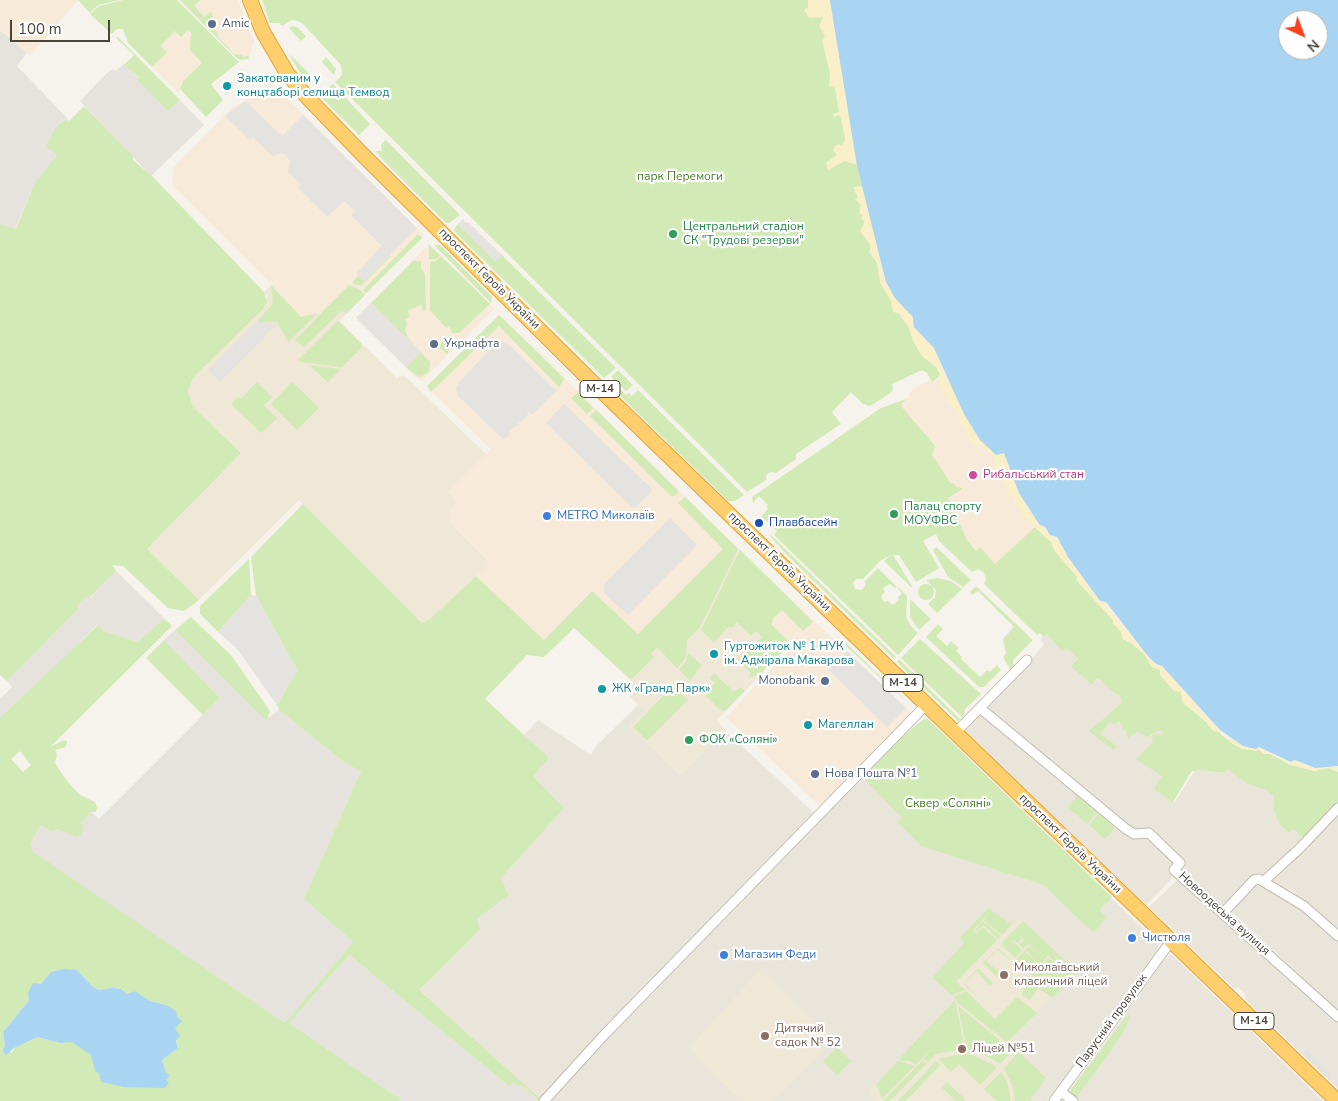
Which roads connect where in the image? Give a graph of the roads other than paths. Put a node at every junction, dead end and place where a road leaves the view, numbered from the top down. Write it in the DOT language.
graph roads {
  1 [pos="250,0"];
  2 [pos="1028,660"];
  3 [pos="926,705"];
  4 [pos="980,708"];
  5 [pos="955,733"];
  6 [pos="1338,808"];
  7 [pos="1264,881"];
  8 [pos="1224,912"];
  9 [pos="1338,936"];
  10 [pos="1172,941"];
  11 [pos="1338,1017"];
  12 [pos="1061,1092"];
  13 [pos="544,1101"];
  14 [pos="1054,1101"];
  15 [pos="1073,1101"];
  16 [pos="1337,1101"];
  1 -- 3 [label="highway, проспект Героїв України / М-14"];
  2 -- 4 [label="street"];
  3 -- 5 [label="highway, проспект Героїв України / М-14"];
  3 -- 13 [label="street"];
  4 -- 5 [label="street"];
  4 -- 8 [label="street, Новоодеська вулиця"];
  5 -- 10 [label="highway, проспект Героїв України / М-14"];
  6 -- 7 [label="street"];
  7 -- 8 [label="street"];
  7 -- 9 [label="street"];
  8 -- 11 [label="street, Новоодеська вулиця"];
  10 -- 12 [label="street, Парусний провулок"];
  10 -- 16 [label="highway, проспект Героїв України / М-14"];
  12 -- 14 [label="street, Парусний провулок"];
  12 -- 15 [label="street"];
}
